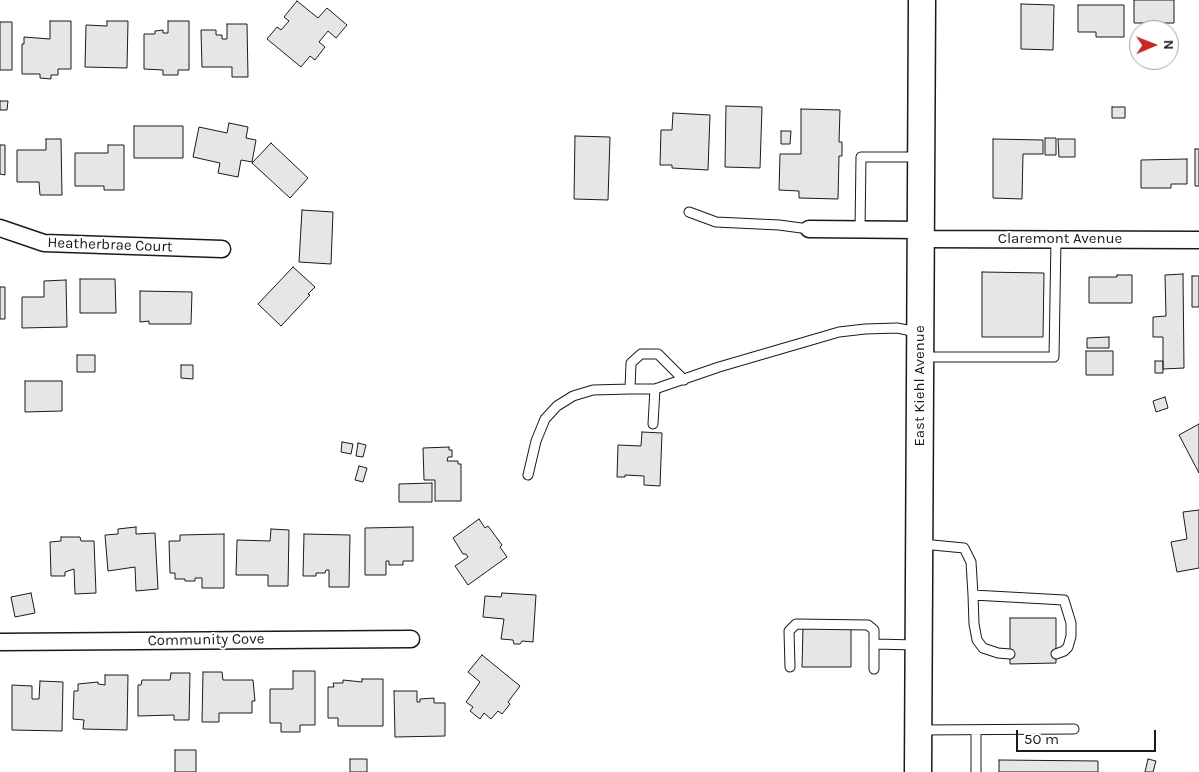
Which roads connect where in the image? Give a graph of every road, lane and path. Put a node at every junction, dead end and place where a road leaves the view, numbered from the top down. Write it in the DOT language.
graph roads {
  1 [pos="922,0"];
  2 [pos="921,157"];
  3 [pos="689,212"];
  4 [pos="0,228"];
  5 [pos="809,228"];
  6 [pos="860,230"];
  7 [pos="920,234"];
  8 [pos="1056,239"];
  9 [pos="1199,240"];
  10 [pos="222,249"];
  11 [pos="920,345"];
  12 [pos="684,380"];
  13 [pos="630,389"];
  14 [pos="655,389"];
  15 [pos="653,424"];
  16 [pos="528,475"];
  17 [pos="919,544"];
  18 [pos="973,595"];
  19 [pos="411,638"];
  20 [pos="0,642"];
  21 [pos="874,644"];
  22 [pos="918,645"];
  23 [pos="1010,654"];
  24 [pos="1056,654"];
  25 [pos="790,667"];
  26 [pos="874,669"];
  27 [pos="1074,729"];
  28 [pos="918,730"];
  29 [pos="976,730"];
  30 [pos="918,772"];
  31 [pos="976,772"];
  1 -- 2 [label="main road, East Kiehl Avenue"];
  2 -- 6 [label="lane"];
  2 -- 7 [label="main road, East Kiehl Avenue"];
  3 -- 5 [label="lane"];
  4 -- 10 [label="street, Heatherbrae Court"];
  5 -- 6 [label="street, Claremont Avenue"];
  6 -- 7 [label="street, Claremont Avenue"];
  7 -- 8 [label="street, Claremont Avenue"];
  7 -- 11 [label="main road, East Kiehl Avenue"];
  8 -- 9 [label="street, Claremont Avenue"];
  8 -- 11 [label="lane"];
  11 -- 12 [label="lane"];
  11 -- 17 [label="main road, East Kiehl Avenue"];
  12 -- 13 [label="lane"];
  12 -- 14 [label="lane"];
  13 -- 14 [label="lane"];
  13 -- 16 [label="lane"];
  14 -- 15 [label="lane"];
  17 -- 18 [label="lane"];
  17 -- 22 [label="main road, East Kiehl Avenue"];
  18 -- 23 [label="lane"];
  18 -- 24 [label="lane"];
  19 -- 20 [label="street, Community Cove"];
  21 -- 22 [label="lane"];
  21 -- 25 [label="lane"];
  21 -- 26 [label="lane"];
  22 -- 28 [label="main road, East Kiehl Avenue"];
  27 -- 29 [label="lane"];
  28 -- 29 [label="lane"];
  28 -- 30 [label="main road, East Kiehl Avenue"];
  29 -- 31 [label="lane"];
}
